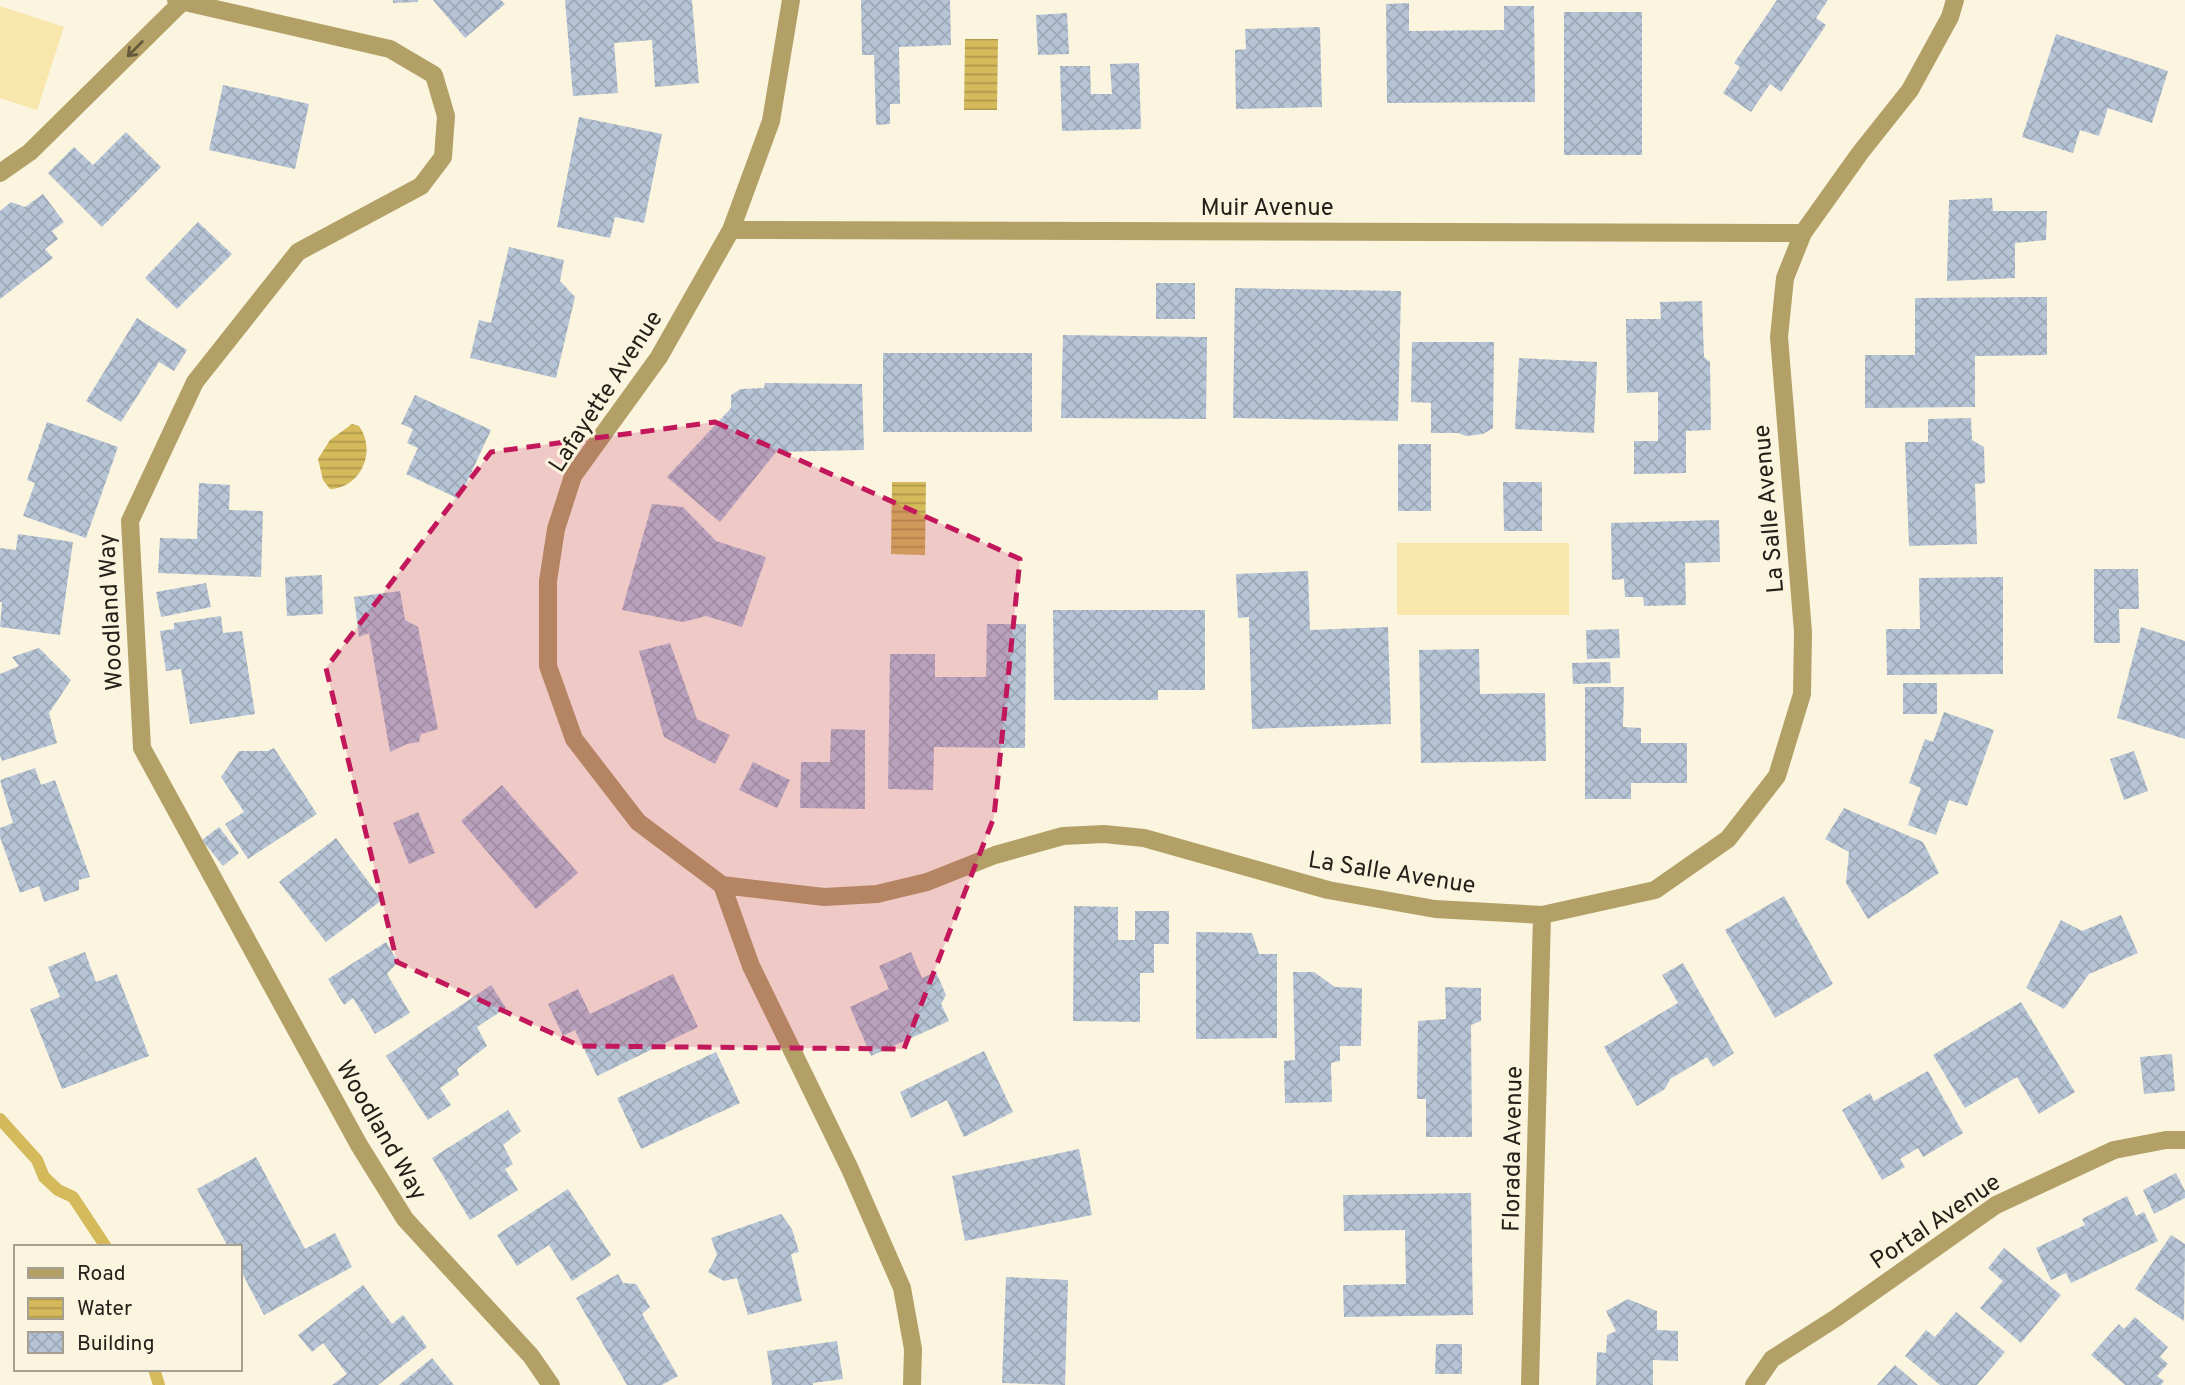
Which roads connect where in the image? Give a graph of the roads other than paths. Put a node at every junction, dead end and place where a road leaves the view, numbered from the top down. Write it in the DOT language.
graph roads {
  1 [pos="792,0"];
  2 [pos="1955,0"];
  3 [pos="180,1"];
  4 [pos="0,173"];
  5 [pos="731,230"];
  6 [pos="1803,233"];
  7 [pos="722,885"];
  8 [pos="1542,915"];
  9 [pos="2185,1140"];
  10 [pos="551,1385"];
  11 [pos="912,1385"];
  12 [pos="1530,1385"];
  13 [pos="1754,1385"];
  1 -- 5 [label="street, Lafayette Avenue"];
  2 -- 6 [label="street, La Salle Avenue"];
  3 -- 4 [label="street, one-way"];
  3 -- 10 [label="street, Woodland Way"];
  5 -- 6 [label="street, Muir Avenue"];
  5 -- 7 [label="street, Lafayette Avenue"];
  6 -- 8 [label="street, La Salle Avenue"];
  7 -- 8 [label="street, La Salle Avenue"];
  7 -- 11 [label="street"];
  8 -- 12 [label="street, Florada Avenue"];
  9 -- 13 [label="street, Portal Avenue"];
}
